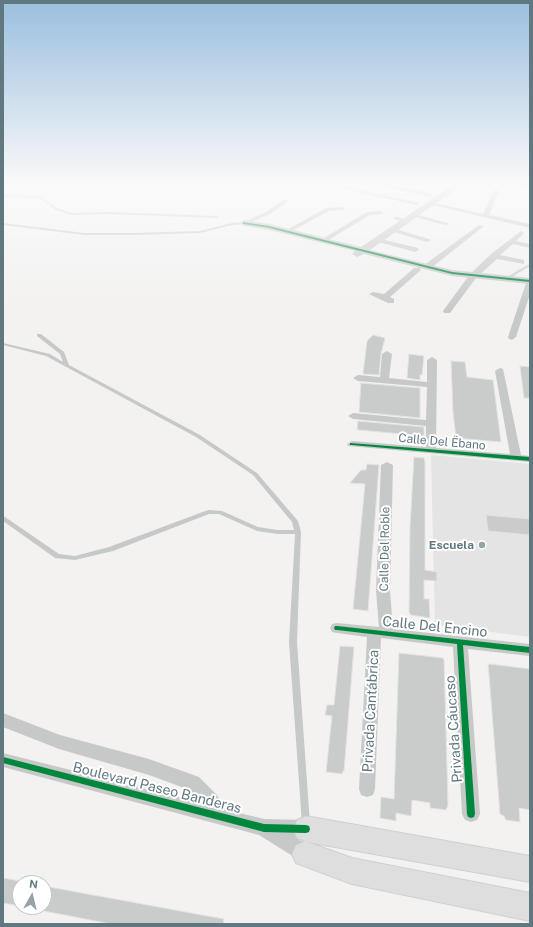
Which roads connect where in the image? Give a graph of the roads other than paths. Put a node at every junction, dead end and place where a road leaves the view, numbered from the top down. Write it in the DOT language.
graph roads {
  1 [pos="21,226"];
  2 [pos="223,226"];
  3 [pos="252,226"];
  4 [pos="266,226"];
  5 [pos="296,226"];
  6 [pos="348,226"];
  7 [pos="383,226"];
  8 [pos="397,226"];
  9 [pos="481,226"];
  10 [pos="392,230"];
  11 [pos="286,232"];
  12 [pos="521,233"];
  13 [pos="377,240"];
  14 [pos="427,240"];
  15 [pos="323,241"];
  16 [pos="512,242"];
  17 [pos="530,246"];
  18 [pos="347,250"];
  19 [pos="415,250"];
  20 [pos="360,253"];
  21 [pos="494,256"];
  22 [pos="521,262"];
  23 [pos="427,267"];
  24 [pos="417,270"];
  25 [pos="472,278"];
  26 [pos="530,284"];
  27 [pos="373,294"];
  28 [pos="447,311"];
  29 [pos="39,335"];
  30 [pos="512,337"];
  31 [pos="3,344"];
  32 [pos="387,354"];
  33 [pos="432,360"];
  34 [pos="67,365"];
  35 [pos="500,371"];
  36 [pos="358,378"];
  37 [pos="384,381"];
  38 [pos="431,385"];
  39 [pos="353,416"];
  40 [pos="432,424"];
  41 [pos="352,444"];
  42 [pos="431,451"];
  43 [pos="516,457"];
  44 [pos="530,459"];
  45 [pos="387,465"];
  46 [pos="3,518"];
  47 [pos="298,532"];
  48 [pos="337,628"];
  49 [pos="380,633"];
  50 [pos="460,642"];
  51 [pos="530,650"];
  52 [pos="3,720"];
  53 [pos="3,760"];
  54 [pos="367,789"];
  55 [pos="471,814"];
  56 [pos="222,816"];
  57 [pos="264,828"];
  58 [pos="305,841"];
  59 [pos="530,869"];
  60 [pos="530,907"];
  1 -- 2 [label="lane"];
  3 -- 18 [label="street"];
  4 -- 11 [label="street"];
  5 -- 11 [label="street"];
  6 -- 15 [label="street"];
  7 -- 18 [label="street"];
  8 -- 10 [label="street"];
  9 -- 23 [label="street"];
  10 -- 13 [label="street"];
  10 -- 14 [label="street"];
  11 -- 15 [label="street"];
  12 -- 16 [label="street"];
  13 -- 19 [label="street"];
  13 -- 20 [label="street"];
  15 -- 18 [label="street"];
  16 -- 17 [label="street"];
  16 -- 21 [label="street"];
  18 -- 20 [label="street"];
  20 -- 23 [label="street"];
  20 -- 24 [label="street"];
  21 -- 22 [label="street"];
  21 -- 25 [label="street"];
  23 -- 25 [label="street"];
  24 -- 25 [label="street"];
  24 -- 27 [label="street"];
  25 -- 26 [label="street"];
  25 -- 28 [label="street"];
  26 -- 30 [label="street"];
  29 -- 34 [label="lane"];
  31 -- 34 [label="lane"];
  32 -- 37 [label="street"];
  33 -- 38 [label="street"];
  34 -- 47 [label="lane"];
  35 -- 43 [label="street"];
  36 -- 37 [label="street"];
  37 -- 38 [label="street"];
  38 -- 40 [label="street"];
  39 -- 40 [label="street"];
  40 -- 42 [label="street"];
  41 -- 42 [label="street, Calle Del Ëbano"];
  42 -- 43 [label="street, Calle Del Ëbano"];
  43 -- 44 [label="street, Calle Del Ëbano"];
  45 -- 49 [label="street, Calle Del Roble"];
  46 -- 47 [label="lane"];
  47 -- 58 [label="lane"];
  48 -- 49 [label="street, Calle Del Encino"];
  49 -- 50 [label="street, Calle Del Encino"];
  49 -- 54 [label="street, Privada Cantábrica"];
  50 -- 51 [label="street, Calle Del Encino"];
  50 -- 55 [label="street, Privada Cáucaso"];
  52 -- 56 [label="street"];
  53 -- 56 [label="street, Boulevard Paseo Banderas"];
  56 -- 57 [label="street, Boulevard Paseo Banderas"];
  57 -- 58 [label="street, Boulevard Paseo Banderas"];
  57 -- 58 [label="street, Boulevard Paseo Banderas"];
  58 -- 59 [label="main road, Boulevard Paseo Banderas"];
  58 -- 60 [label="main road, Boulevard Paseo Banderas"];
}
